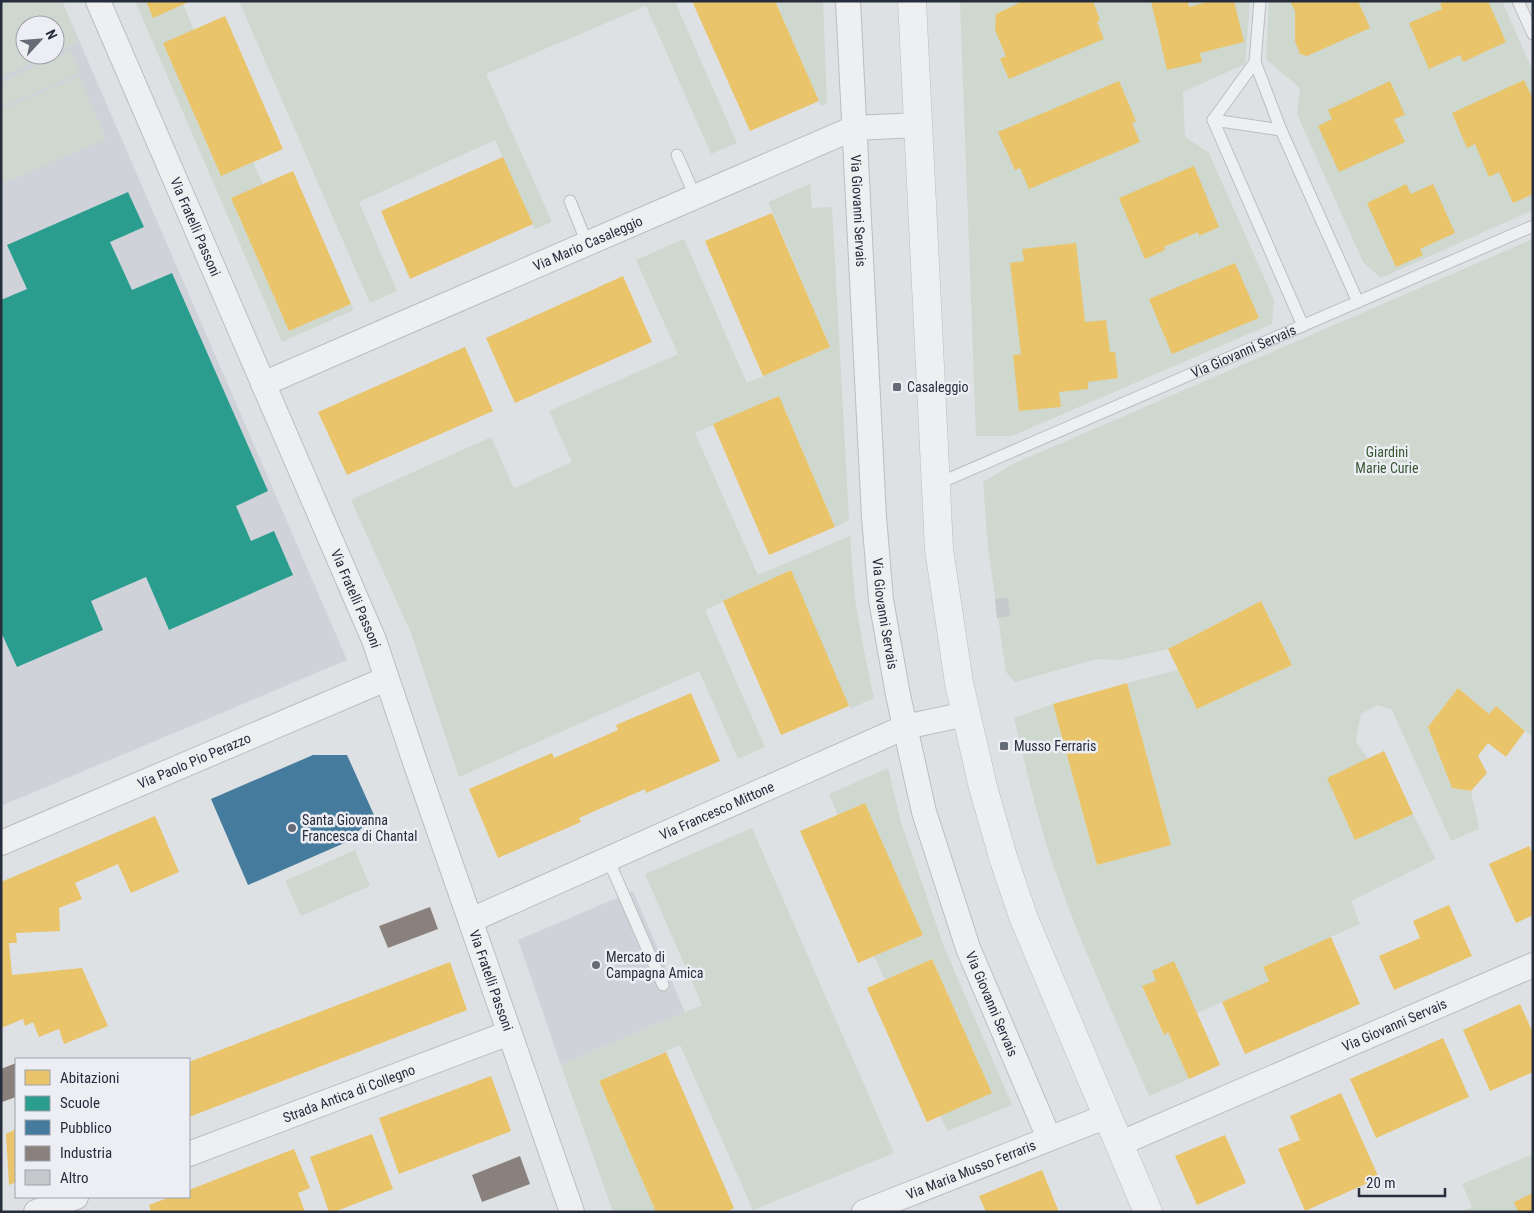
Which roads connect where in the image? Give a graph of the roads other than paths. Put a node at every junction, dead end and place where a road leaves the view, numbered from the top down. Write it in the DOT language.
graph roads {
  1 [pos="98,1"];
  2 [pos="848,1"];
  3 [pos="912,1"];
  4 [pos="1260,1"];
  5 [pos="1521,2"];
  6 [pos="1533,34"];
  7 [pos="1255,62"];
  8 [pos="1213,120"];
  9 [pos="918,125"];
  10 [pos="854,128"];
  11 [pos="1282,130"];
  12 [pos="677,155"];
  13 [pos="695,196"];
  14 [pos="570,201"];
  15 [pos="1533,226"];
  16 [pos="588,243"];
  17 [pos="1358,302"];
  18 [pos="1303,326"];
  19 [pos="263,384"];
  20 [pos="935,484"];
  21 [pos="386,679"];
  22 [pos="966,714"];
  23 [pos="905,727"];
  24 [pos="1,843"];
  25 [pos="608,859"];
  26 [pos="471,920"];
  27 [pos="1533,964"];
  28 [pos="663,985"];
  29 [pos="509,1033"];
  30 [pos="1107,1116"];
  31 [pos="1049,1138"];
  32 [pos="1119,1144"];
  33 [pos="190,1154"];
  34 [pos="73,1198"];
  35 [pos="36,1212"];
  36 [pos="572,1212"];
  37 [pos="864,1212"];
  38 [pos="1148,1212"];
  1 -- 19 [label="street, Via Fratelli Passoni"];
  2 -- 10 [label="street, Via Giovanni Servais"];
  3 -- 9 [label="street"];
  4 -- 7 [label="lane"];
  5 -- 6 [label="lane"];
  7 -- 8 [label="lane"];
  7 -- 11 [label="lane"];
  8 -- 11 [label="lane"];
  8 -- 18 [label="lane, Via Giovanni Servais"];
  9 -- 10 [label="street, Via Mario Casaleggio"];
  9 -- 20 [label="street"];
  10 -- 13 [label="street, Via Mario Casaleggio"];
  10 -- 23 [label="street, Via Giovanni Servais"];
  11 -- 17 [label="lane"];
  12 -- 13 [label="lane"];
  13 -- 16 [label="street, Via Mario Casaleggio"];
  14 -- 16 [label="lane"];
  15 -- 17 [label="lane, Via Giovanni Servais"];
  16 -- 19 [label="street, Via Mario Casaleggio"];
  17 -- 18 [label="lane, Via Giovanni Servais"];
  18 -- 20 [label="lane, Via Giovanni Servais"];
  19 -- 21 [label="street, Via Fratelli Passoni"];
  20 -- 22 [label="street"];
  21 -- 24 [label="street, Via Paolo Pio Perazzo"];
  21 -- 26 [label="street, Via Fratelli Passoni"];
  22 -- 23 [label="street, Via Francesco Mittone"];
  22 -- 30 [label="street"];
  23 -- 25 [label="street, Via Francesco Mittone"];
  23 -- 31 [label="street, Via Giovanni Servais"];
  25 -- 26 [label="street, Via Francesco Mittone"];
  25 -- 28 [label="lane"];
  26 -- 29 [label="street, Via Fratelli Passoni"];
  27 -- 32 [label="street, Via Giovanni Servais"];
  29 -- 33 [label="street, Strada Antica di Collegno"];
  29 -- 36 [label="street, Via Fratelli Passoni"];
  30 -- 31 [label="street"];
  30 -- 32 [label="street"];
  31 -- 37 [label="street, Via Maria Musso Ferraris"];
  32 -- 38 [label="street"];
  34 -- 35 [label="street"];
}
